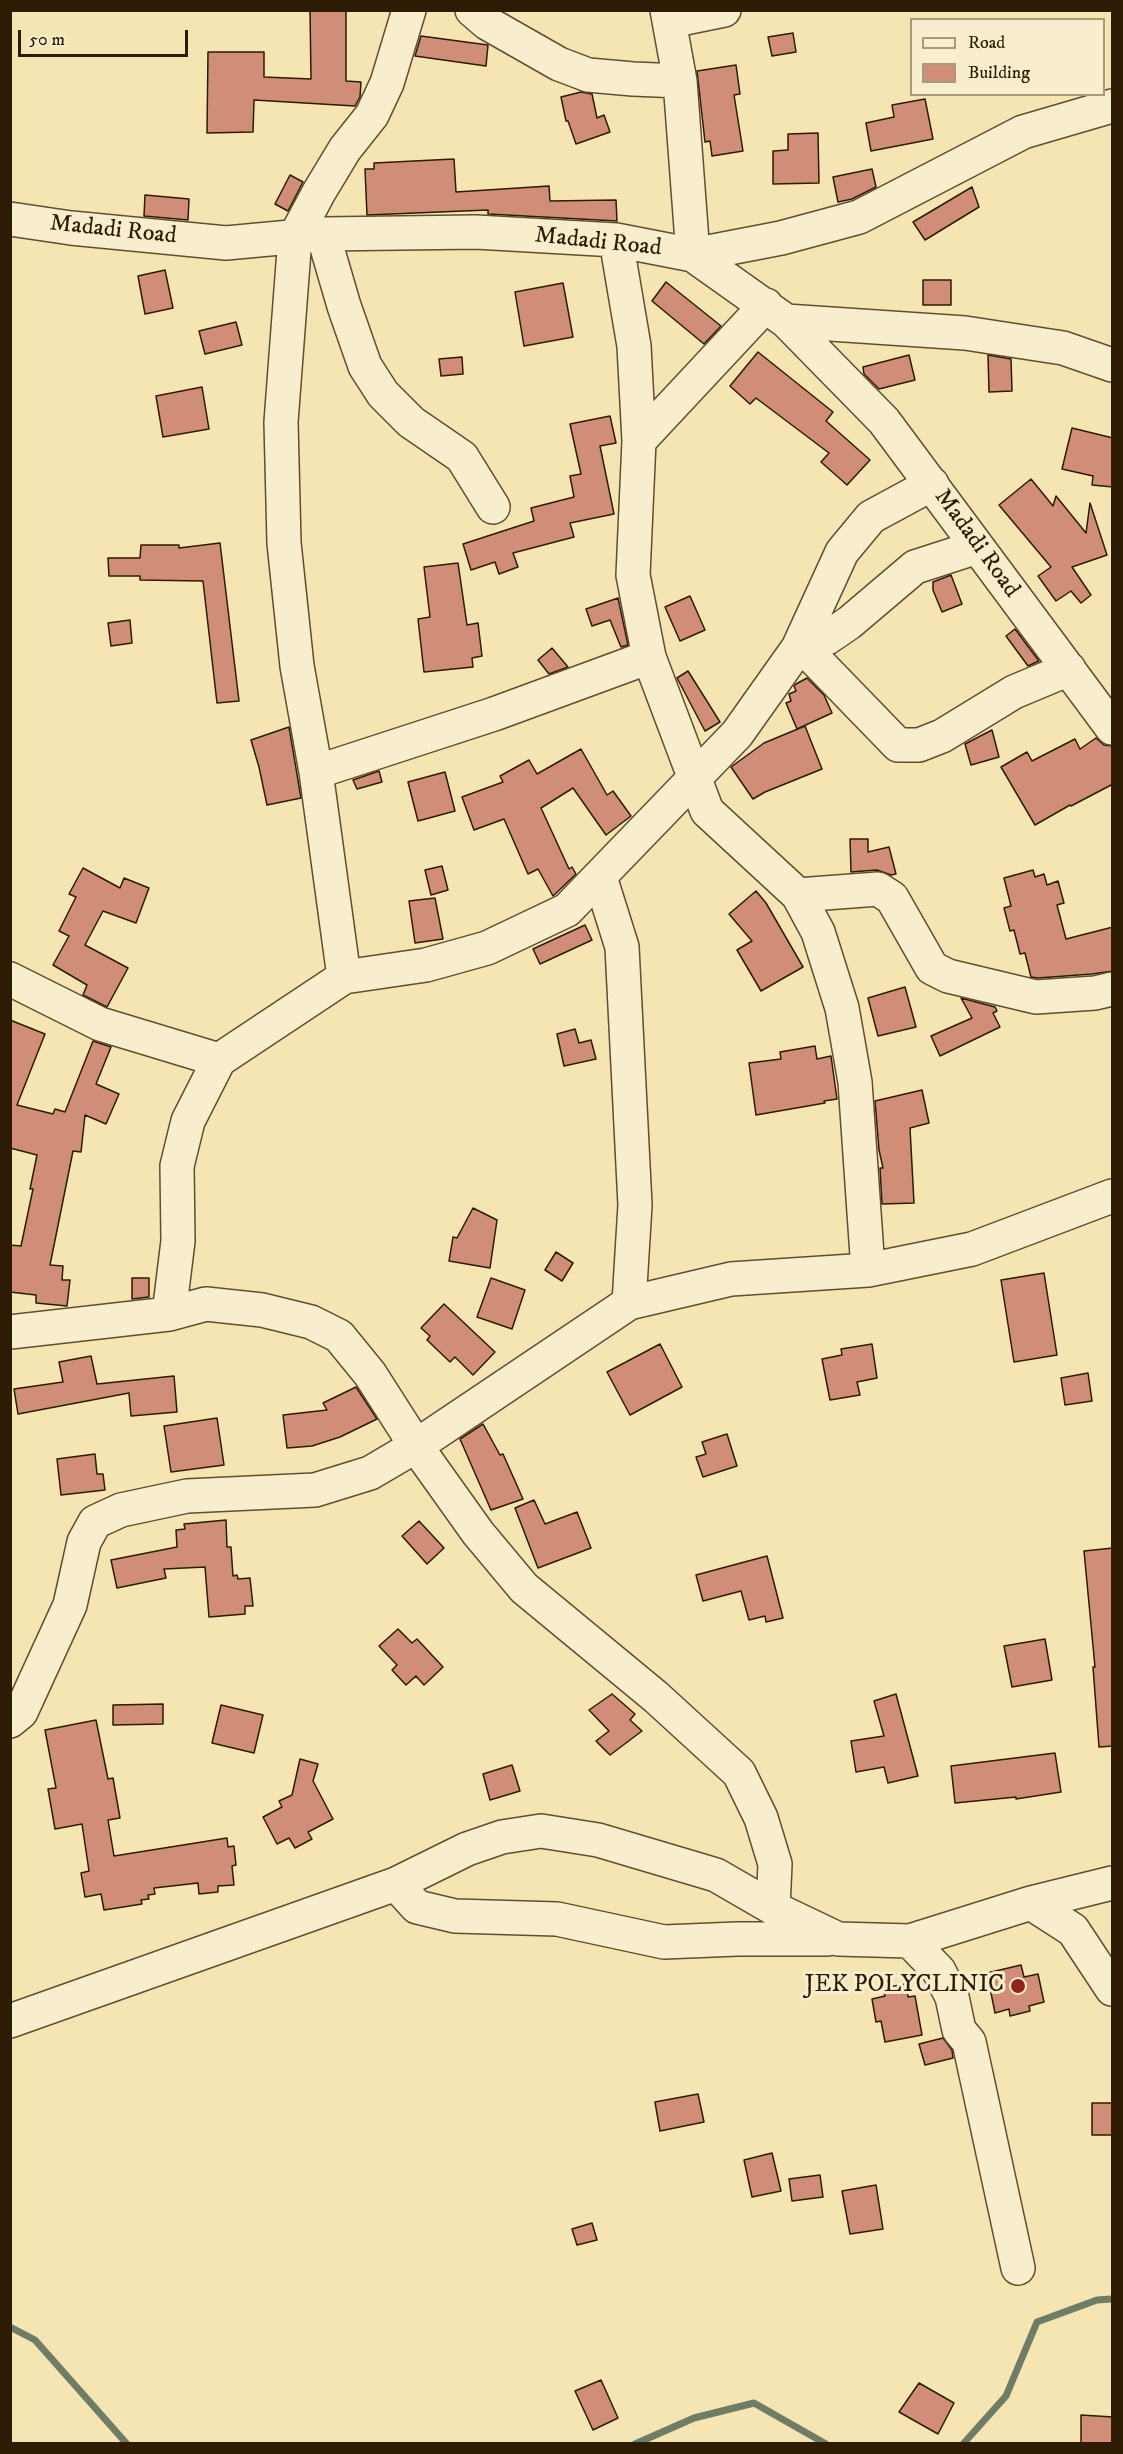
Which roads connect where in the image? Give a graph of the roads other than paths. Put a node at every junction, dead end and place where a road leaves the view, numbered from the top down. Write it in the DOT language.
graph roads {
  1 [pos="409,10"];
  2 [pos="472,10"];
  3 [pos="724,10"];
  4 [pos="668,16"];
  5 [pos="680,81"];
  6 [pos="1113,106"];
  7 [pos="10,219"];
  8 [pos="309,236"];
  9 [pos="616,240"];
  10 [pos="693,255"];
  11 [pos="776,313"];
  12 [pos="1113,366"];
  13 [pos="639,441"];
  14 [pos="932,484"];
  15 [pos="493,507"];
  16 [pos="977,547"];
  17 [pos="800,647"];
  18 [pos="649,657"];
  19 [pos="1069,669"];
  20 [pos="1113,728"];
  21 [pos="316,772"];
  22 [pos="694,779"];
  23 [pos="667,806"];
  24 [pos="707,811"];
  25 [pos="600,877"];
  26 [pos="798,895"];
  27 [pos="344,977"];
  28 [pos="10,978"];
  29 [pos="1113,989"];
  30 [pos="219,1060"];
  31 [pos="1113,1196"];
  32 [pos="868,1270"];
  33 [pos="629,1303"];
  34 [pos="169,1314"];
  35 [pos="10,1332"];
  36 [pos="416,1446"];
  37 [pos="10,1721"];
  38 [pos="1113,1883"];
  39 [pos="396,1884"];
  40 [pos="1031,1903"];
  41 [pos="773,1908"];
  42 [pos="838,1939"];
  43 [pos="910,1941"];
  44 [pos="1113,1989"];
  45 [pos="10,2021"];
  46 [pos="1018,2268"];
  1 -- 8 [label="street"];
  2 -- 5 [label="street"];
  3 -- 4 [label="street"];
  4 -- 5 [label="street"];
  5 -- 10 [label="street"];
  6 -- 10 [label="street"];
  7 -- 8 [label="street, Madadi Road"];
  8 -- 9 [label="street, Madadi Road"];
  8 -- 15 [label="street"];
  8 -- 21 [label="street"];
  9 -- 10 [label="street, Madadi Road"];
  9 -- 13 [label="street"];
  10 -- 11 [label="street, Madadi Road"];
  11 -- 12 [label="street"];
  11 -- 13 [label="street"];
  11 -- 14 [label="street, Madadi Road"];
  13 -- 18 [label="street"];
  14 -- 16 [label="street, Madadi Road"];
  14 -- 17 [label="street"];
  16 -- 17 [label="street"];
  16 -- 19 [label="street, Madadi Road"];
  17 -- 19 [label="street"];
  17 -- 22 [label="street"];
  18 -- 21 [label="street"];
  18 -- 22 [label="street"];
  19 -- 20 [label="street, Madadi Road"];
  21 -- 27 [label="street"];
  22 -- 23 [label="street"];
  22 -- 24 [label="street"];
  23 -- 24 [label="street"];
  23 -- 25 [label="street"];
  24 -- 26 [label="street"];
  25 -- 27 [label="street"];
  25 -- 33 [label="street"];
  26 -- 29 [label="street"];
  26 -- 32 [label="street"];
  27 -- 30 [label="street"];
  28 -- 30 [label="street"];
  30 -- 34 [label="street"];
  31 -- 32 [label="street"];
  32 -- 33 [label="street"];
  33 -- 36 [label="street"];
  34 -- 35 [label="street"];
  34 -- 36 [label="street"];
  36 -- 37 [label="street"];
  36 -- 41 [label="street"];
  38 -- 40 [label="street"];
  39 -- 41 [label="street"];
  39 -- 42 [label="street"];
  39 -- 45 [label="street"];
  40 -- 43 [label="street"];
  40 -- 44 [label="street"];
  41 -- 42 [label="street"];
  42 -- 43 [label="street"];
  43 -- 46 [label="street"];
}
